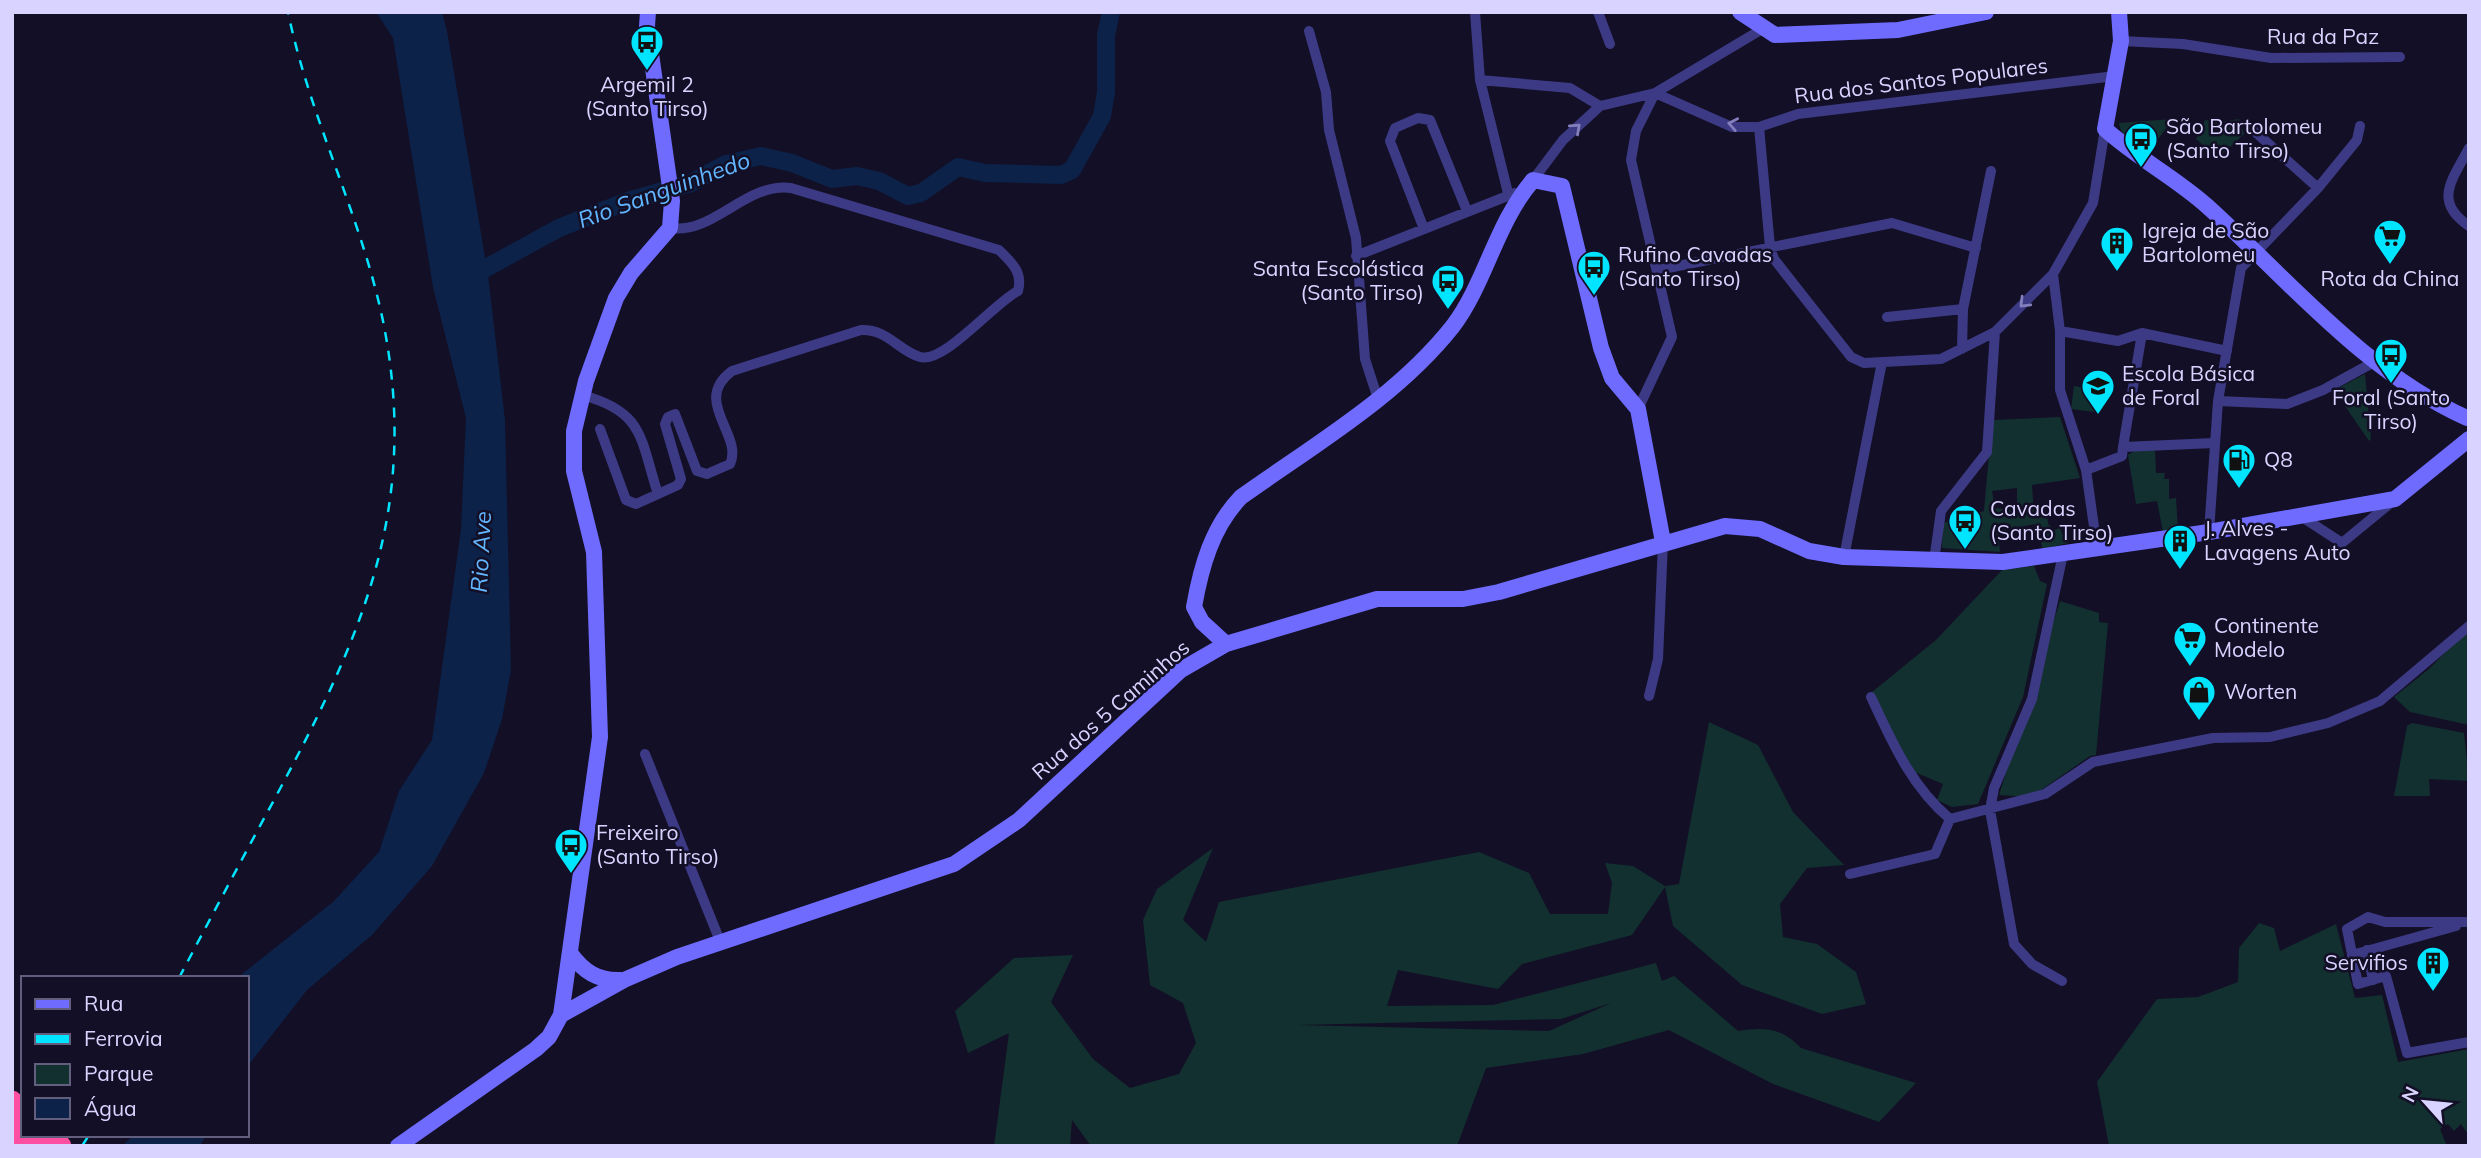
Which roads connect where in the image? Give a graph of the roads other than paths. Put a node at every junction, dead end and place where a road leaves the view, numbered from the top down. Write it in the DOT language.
graph roads {
  1 [pos="648,12"];
  2 [pos="1475,12"];
  3 [pos="1598,12"];
  4 [pos="1740,12"];
  5 [pos="1986,12"];
  6 [pos="2119,12"];
  7 [pos="1764,28"];
  8 [pos="1309,31"];
  9 [pos="2121,41"];
  10 [pos="1610,44"];
  11 [pos="2400,57"];
  12 [pos="2115,76"];
  13 [pos="1480,80"];
  14 [pos="1655,93"];
  15 [pos="1600,106"];
  16 [pos="2360,126"];
  17 [pos="1759,127"];
  18 [pos="2105,129"];
  19 [pos="2252,129"];
  20 [pos="2469,148"];
  21 [pos="1991,171"];
  22 [pos="1522,188"];
  23 [pos="2318,188"];
  24 [pos="1467,211"];
  25 [pos="2469,226"];
  26 [pos="670,228"];
  27 [pos="1424,229"];
  28 [pos="1770,247"];
  29 [pos="1976,248"];
  30 [pos="2254,252"];
  31 [pos="1356,256"];
  32 [pos="1658,270"];
  33 [pos="2053,274"];
  34 [pos="1963,309"];
  35 [pos="1887,317"];
  36 [pos="2060,331"];
  37 [pos="1995,332"];
  38 [pos="2142,333"];
  39 [pos="1962,349"];
  40 [pos="2227,351"];
  41 [pos="1882,362"];
  42 [pos="2374,362"];
  43 [pos="582,395"];
  44 [pos="1378,399"];
  45 [pos="2218,401"];
  46 [pos="1638,409"];
  47 [pos="2468,416"];
  48 [pos="600,429"];
  49 [pos="2469,439"];
  50 [pos="2214,443"];
  51 [pos="2123,447"];
  52 [pos="2086,470"];
  53 [pos="658,494"];
  54 [pos="2395,499"];
  55 [pos="2300,515"];
  56 [pos="2209,532"];
  57 [pos="1663,542"];
  58 [pos="2342,543"];
  59 [pos="2097,548"];
  60 [pos="2332,552"];
  61 [pos="2063,554"];
  62 [pos="1844,556"];
  63 [pos="1934,561"];
  64 [pos="1202,622"];
  65 [pos="2469,626"];
  66 [pos="1226,644"];
  67 [pos="1206,653"];
  68 [pos="1649,696"];
  69 [pos="1871,697"];
  70 [pos="645,754"];
  71 [pos="1990,810"];
  72 [pos="1950,819"];
  73 [pos="1850,874"];
  74 [pos="2469,922"];
  75 [pos="720,941"];
  76 [pos="2367,950"];
  77 [pos="570,953"];
  78 [pos="2352,955"];
  79 [pos="624,980"];
  80 [pos="2373,980"];
  81 [pos="2062,981"];
  82 [pos="561,1015"];
  83 [pos="2469,1042"];
  84 [pos="398,1146"];
  1 -- 26 [label="street"];
  2 -- 13 [label="street"];
  3 -- 10 [label="street"];
  4 -- 7 [label="street"];
  5 -- 7 [label="street"];
  6 -- 9 [label="street"];
  7 -- 14 [label="street"];
  8 -- 31 [label="street"];
  9 -- 11 [label="street, Rua da Paz"];
  9 -- 12 [label="street"];
  12 -- 17 [label="street, Rua dos Santos Populares"];
  12 -- 18 [label="street"];
  13 -- 15 [label="street"];
  13 -- 22 [label="street"];
  14 -- 15 [label="street"];
  17 -- 14 [label="street, Rua dos Santos Populares, one-way"];
  14 -- 32 [label="street"];
  22 -- 15 [label="street, one-way"];
  16 -- 23 [label="street"];
  17 -- 28 [label="street"];
  18 -- 30 [label="street"];
  18 -- 33 [label="street"];
  19 -- 23 [label="street"];
  20 -- 25 [label="street"];
  21 -- 29 [label="street"];
  22 -- 24 [label="street"];
  22 -- 44 [label="street"];
  22 -- 46 [label="street"];
  23 -- 30 [label="street"];
  24 -- 27 [label="street"];
  24 -- 27 [label="street"];
  26 -- 43 [label="street"];
  26 -- 53 [label="street"];
  27 -- 31 [label="street"];
  28 -- 29 [label="street"];
  28 -- 32 [label="street"];
  28 -- 41 [label="street"];
  29 -- 34 [label="street"];
  30 -- 40 [label="street"];
  30 -- 42 [label="street"];
  31 -- 44 [label="street"];
  32 -- 46 [label="street"];
  33 -- 36 [label="street"];
  33 -- 37 [label="street, one-way"];
  34 -- 35 [label="street"];
  34 -- 39 [label="street"];
  36 -- 38 [label="street"];
  36 -- 52 [label="street"];
  37 -- 39 [label="street"];
  37 -- 63 [label="street"];
  38 -- 40 [label="street"];
  38 -- 51 [label="street"];
  39 -- 41 [label="street"];
  40 -- 45 [label="street"];
  41 -- 62 [label="street"];
  42 -- 45 [label="street"];
  42 -- 47 [label="street"];
  43 -- 53 [label="street"];
  43 -- 77 [label="street"];
  44 -- 64 [label="street"];
  45 -- 50 [label="street"];
  46 -- 57 [label="street"];
  47 -- 49 [label="street"];
  48 -- 53 [label="street"];
  49 -- 54 [label="street"];
  50 -- 51 [label="street"];
  50 -- 56 [label="street"];
  51 -- 52 [label="street"];
  52 -- 59 [label="street"];
  54 -- 55 [label="street, Rua dos 5 Caminhos"];
  54 -- 58 [label="street"];
  55 -- 56 [label="street, Rua dos 5 Caminhos"];
  55 -- 58 [label="street"];
  56 -- 59 [label="street, Rua dos 5 Caminhos"];
  57 -- 62 [label="street, Rua dos 5 Caminhos"];
  57 -- 66 [label="street, Rua dos 5 Caminhos"];
  57 -- 68 [label="street"];
  58 -- 60 [label="street"];
  59 -- 61 [label="street, Rua dos 5 Caminhos"];
  61 -- 63 [label="street, Rua dos 5 Caminhos"];
  61 -- 71 [label="street"];
  62 -- 63 [label="street, Rua dos 5 Caminhos"];
  64 -- 66 [label="street"];
  64 -- 67 [label="street"];
  65 -- 71 [label="street"];
  66 -- 67 [label="street, Rua dos 5 Caminhos"];
  67 -- 75 [label="street, Rua dos 5 Caminhos"];
  69 -- 72 [label="street"];
  70 -- 75 [label="street"];
  71 -- 72 [label="street"];
  71 -- 81 [label="street"];
  72 -- 73 [label="street"];
  74 -- 76 [label="street"];
  74 -- 78 [label="street"];
  75 -- 79 [label="street, Rua dos 5 Caminhos"];
  76 -- 78 [label="street"];
  76 -- 80 [label="street"];
  77 -- 79 [label="street"];
  77 -- 82 [label="street"];
  78 -- 80 [label="street"];
  79 -- 82 [label="street, Rua dos 5 Caminhos"];
  80 -- 83 [label="street"];
  82 -- 84 [label="street"];
}
